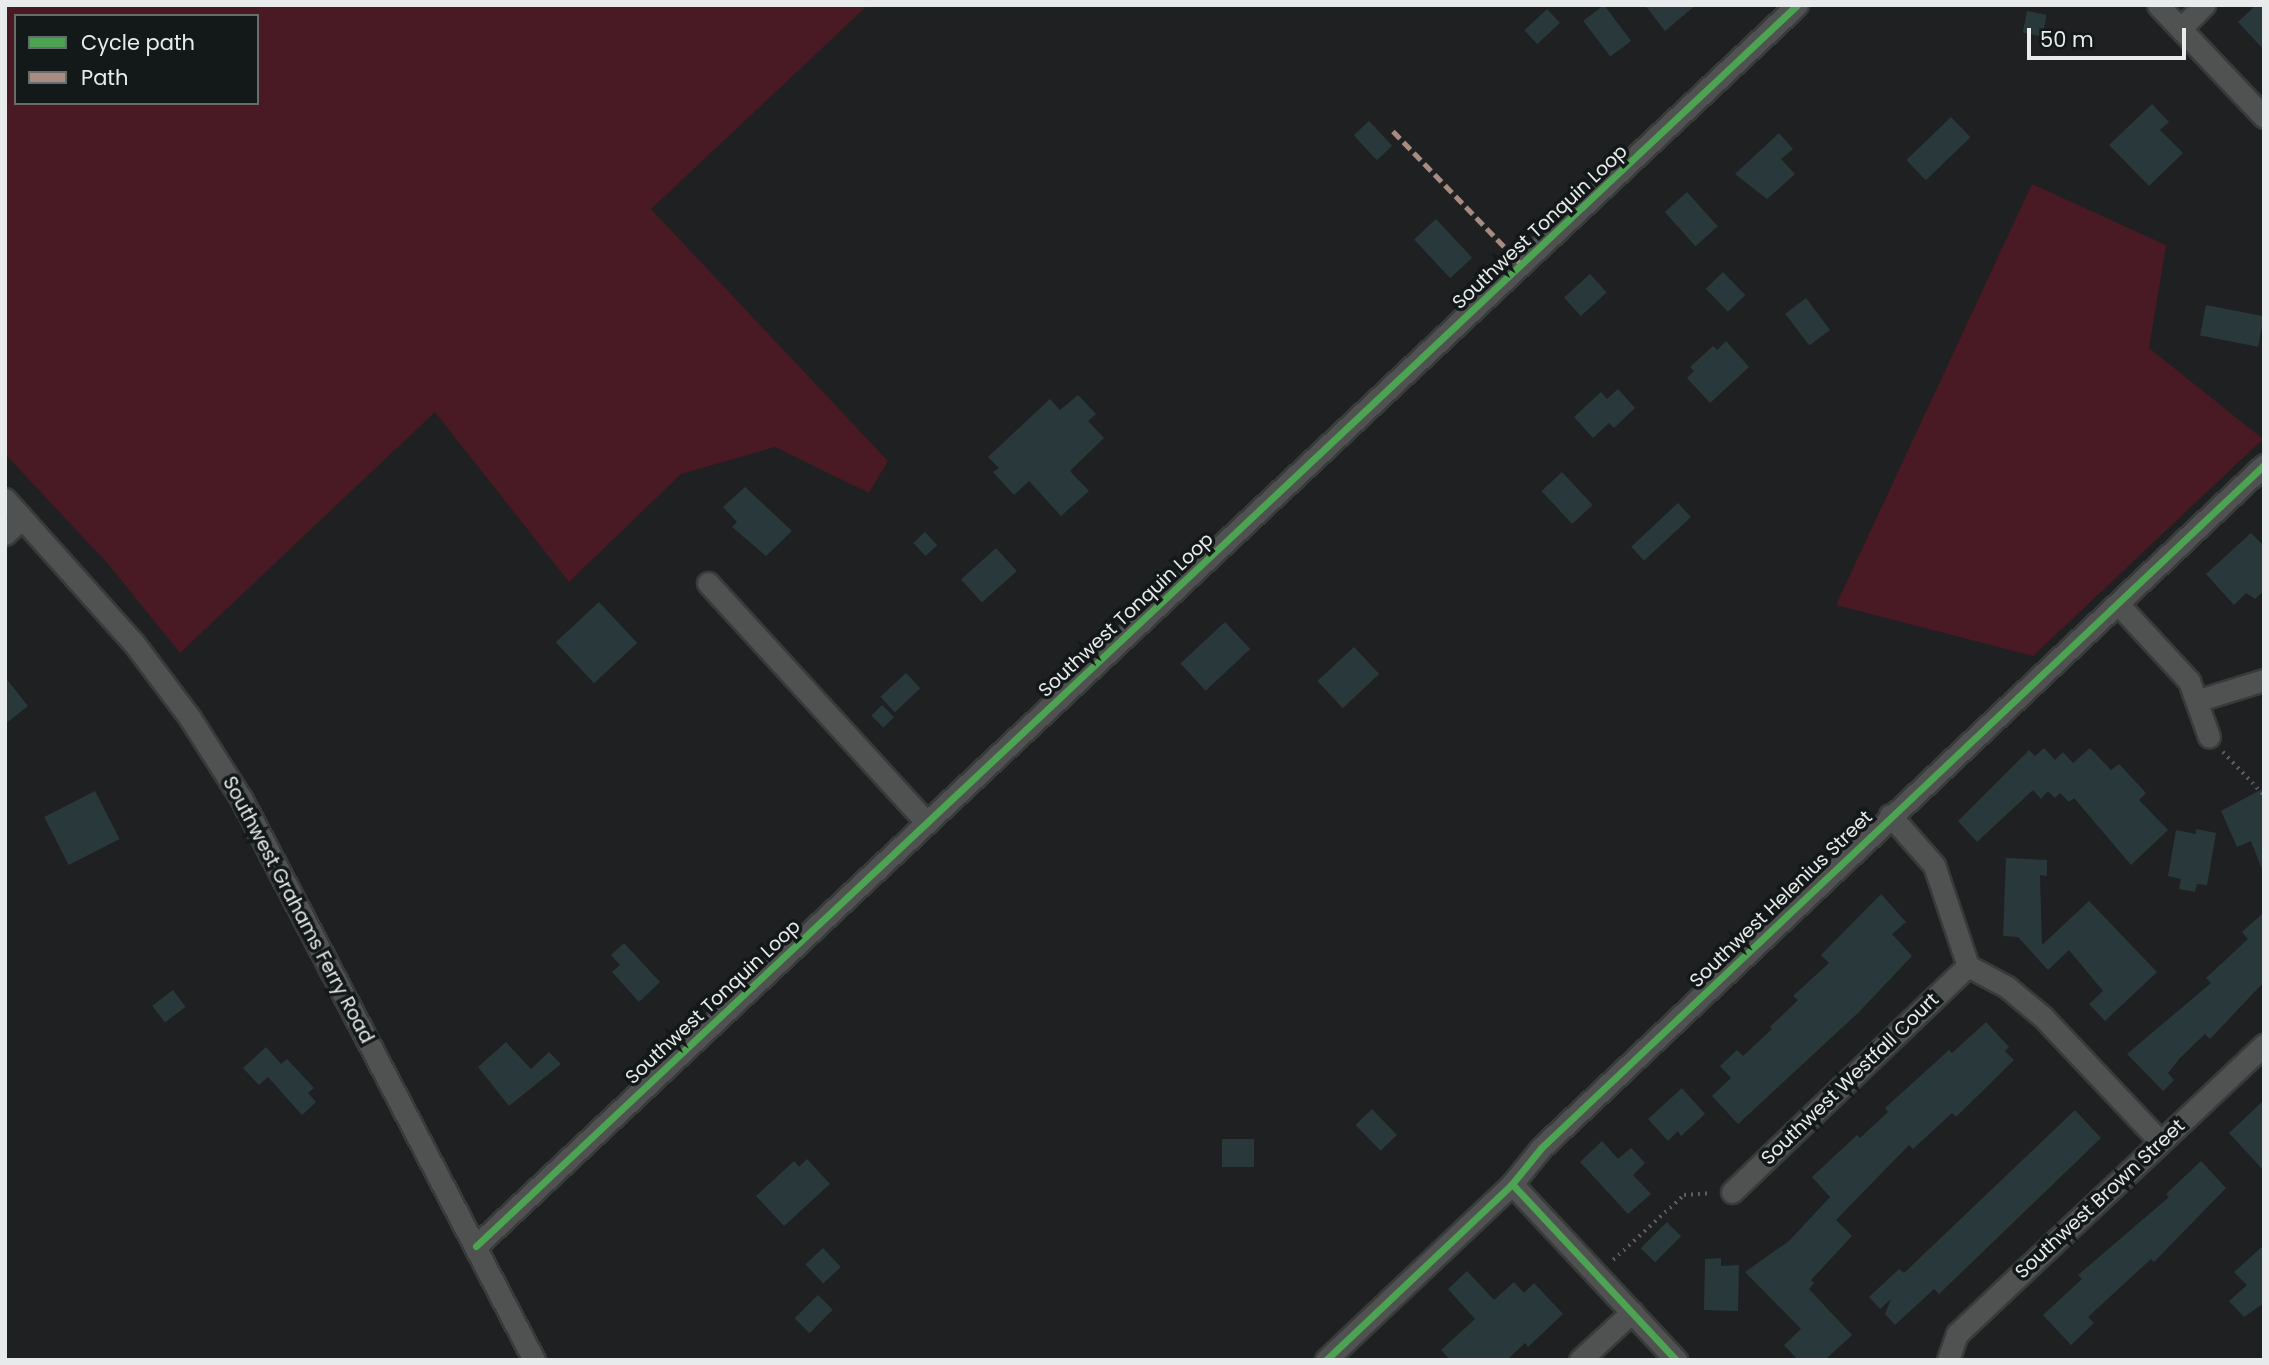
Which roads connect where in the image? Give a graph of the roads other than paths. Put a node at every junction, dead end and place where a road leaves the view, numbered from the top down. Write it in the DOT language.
graph roads {
  1 [pos="1797,5"];
  2 [pos="2158,5"];
  3 [pos="2204,5"];
  4 [pos="2181,29"];
  5 [pos="2264,117"];
  6 [pos="2264,465"];
  7 [pos="5,499"];
  8 [pos="22,518"];
  9 [pos="5,534"];
  10 [pos="708,583"];
  11 [pos="2118,604"];
  12 [pos="2264,680"];
  13 [pos="2199,700"];
  14 [pos="2209,737"];
  15 [pos="1890,816"];
  16 [pos="927,823"];
  17 [pos="1968,966"];
  18 [pos="2264,1045"];
  19 [pos="2160,1141"];
  20 [pos="1512,1184"];
  21 [pos="1732,1192"];
  22 [pos="476,1246"];
  23 [pos="1632,1312"];
  24 [pos="534,1360"];
  25 [pos="1326,1360"];
  26 [pos="1580,1360"];
  27 [pos="1676,1360"];
  28 [pos="1948,1360"];
  1 -- 16 [label="street, Southwest Tonquin Loop"];
  2 -- 4 [label="street"];
  3 -- 4 [label="street"];
  4 -- 5 [label="street"];
  6 -- 11 [label="street, Southwest Helenius Street"];
  7 -- 8 [label="street, Southwest Grahams Ferry Road"];
  8 -- 9 [label="street"];
  8 -- 22 [label="street, Southwest Grahams Ferry Road"];
  10 -- 16 [label="street"];
  11 -- 13 [label="street"];
  11 -- 15 [label="street, Southwest Helenius Street"];
  12 -- 13 [label="street"];
  13 -- 14 [label="street"];
  15 -- 17 [label="street"];
  15 -- 20 [label="street, Southwest Helenius Street"];
  16 -- 22 [label="street, Southwest Tonquin Loop"];
  17 -- 19 [label="street"];
  17 -- 21 [label="street, Southwest Westfall Court"];
  18 -- 19 [label="street, Southwest Brown Street"];
  19 -- 28 [label="street, Southwest Brown Street"];
  20 -- 23 [label="street"];
  20 -- 25 [label="street, Southwest Helenius Street"];
  22 -- 24 [label="street, Southwest Grahams Ferry Road"];
  23 -- 26 [label="street"];
  23 -- 27 [label="street"];
}
